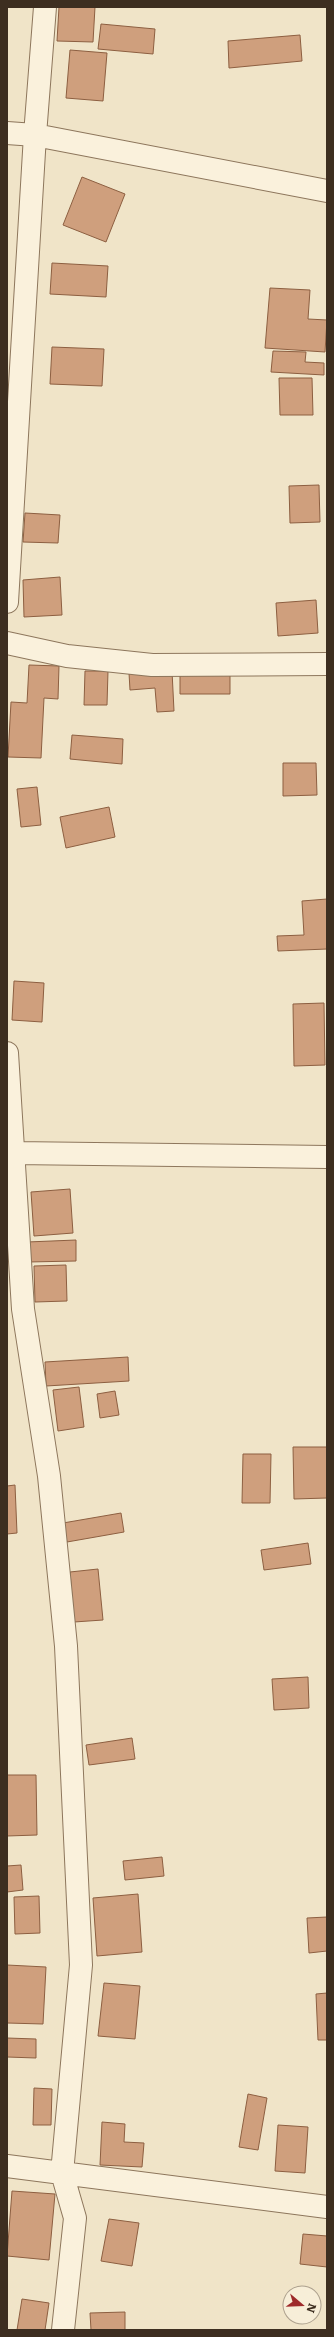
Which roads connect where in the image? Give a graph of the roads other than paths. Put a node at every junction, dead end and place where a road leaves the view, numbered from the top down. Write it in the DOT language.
graph roads {
  1 [pos="45,7"];
  2 [pos="7,133"];
  3 [pos="34,134"];
  4 [pos="327,191"];
  5 [pos="7,602"];
  6 [pos="7,642"];
  7 [pos="327,664"];
  8 [pos="7,1053"];
  9 [pos="14,1153"];
  10 [pos="327,1157"];
  11 [pos="7,2166"];
  12 [pos="62,2173"];
  13 [pos="327,2207"];
  14 [pos="62,2330"];
  1 -- 3 [label="street"];
  2 -- 3 [label="street"];
  3 -- 4 [label="street"];
  3 -- 5 [label="street"];
  6 -- 7 [label="street"];
  8 -- 9 [label="street"];
  9 -- 10 [label="street"];
  9 -- 12 [label="street"];
  11 -- 12 [label="street"];
  12 -- 13 [label="street"];
  12 -- 14 [label="street"];
}
